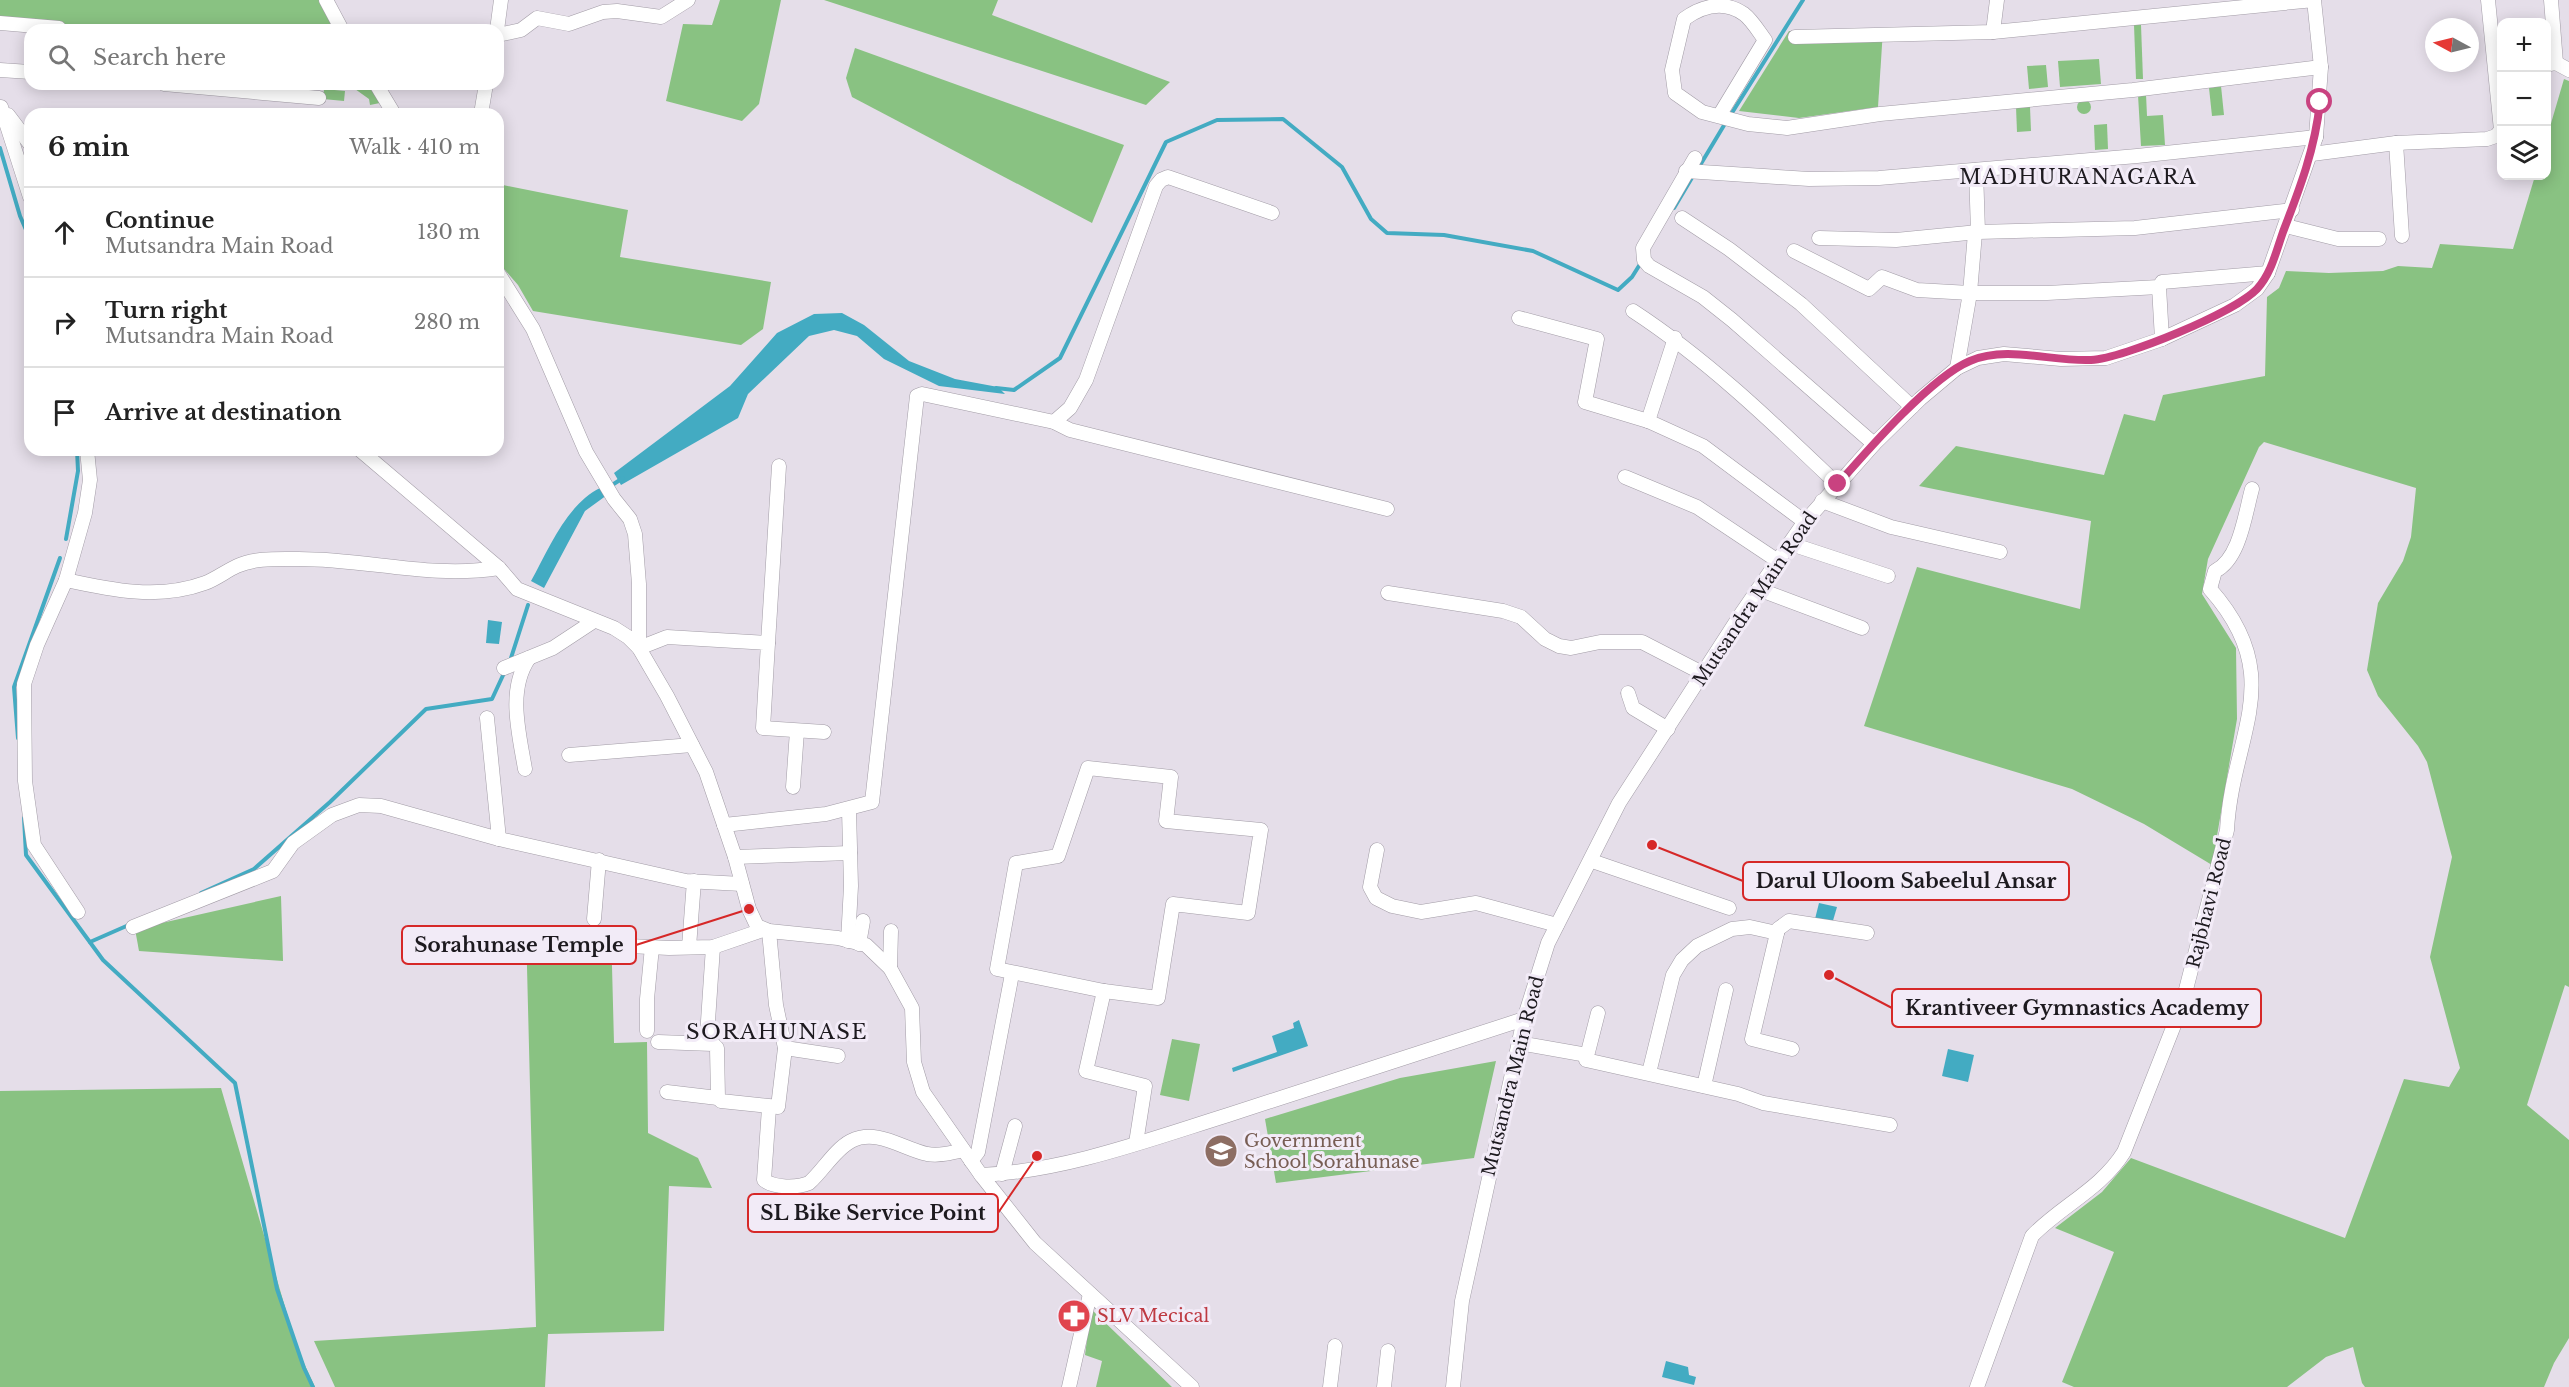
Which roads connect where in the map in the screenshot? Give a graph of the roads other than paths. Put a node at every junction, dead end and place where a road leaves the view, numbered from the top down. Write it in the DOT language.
graph roads {
  1 [pos="326,0"];
  2 [pos="688,0"];
  3 [pos="1997,0"];
  4 [pos="2314,0"];
  5 [pos="2488,0"];
  6 [pos="2552,0"];
  7 [pos="499,1"];
  8 [pos="0,23"];
  9 [pos="339,24"];
  10 [pos="497,24"];
  11 [pos="24,25"];
  12 [pos="1993,32"];
  13 [pos="504,34"];
  14 [pos="1795,37"];
  15 [pos="2497,64"];
  16 [pos="2557,66"];
  17 [pos="2321,67"];
  18 [pos="0,70"];
  19 [pos="24,72"];
  20 [pos="2498,72"];
  21 [pos="230,90"];
  22 [pos="380,90"];
  23 [pos="485,90"];
  24 [pos="319,98"];
  25 [pos="1,105"];
  26 [pos="390,108"];
  27 [pos="482,108"];
  28 [pos="1719,116"];
  29 [pos="24,136"];
  30 [pos="2316,137"];
  31 [pos="2396,143"];
  32 [pos="2312,154"];
  33 [pos="1695,158"];
  34 [pos="1976,170"];
  35 [pos="1686,171"];
  36 [pos="24,178"];
  37 [pos="2292,210"];
  38 [pos="1272,213"];
  39 [pos="1682,218"];
  40 [pos="2286,226"];
  41 [pos="1977,233"];
  42 [pos="2402,236"];
  43 [pos="1819,238"];
  44 [pos="2379,239"];
  45 [pos="1794,250"];
  46 [pos="2268,273"];
  47 [pos="504,283"];
  48 [pos="2159,287"];
  49 [pos="1970,293"];
  50 [pos="1633,311"];
  51 [pos="1519,318"];
  52 [pos="1675,338"];
  53 [pos="2162,339"];
  54 [pos="1957,368"];
  55 [pos="1912,407"];
  56 [pos="1648,421"];
  57 [pos="1054,422"];
  58 [pos="1874,444"];
  59 [pos="88,456"];
  60 [pos="367,456"];
  61 [pos="779,466"];
  62 [pos="1625,477"];
  63 [pos="1838,484"];
  64 [pos="2252,489"];
  65 [pos="1822,501"];
  66 [pos="1387,509"];
  67 [pos="1805,522"];
  68 [pos="1791,544"];
  69 [pos="2000,552"];
  70 [pos="1778,561"];
  71 [pos="499,568"];
  72 [pos="1888,576"];
  73 [pos="66,580"];
  74 [pos="1758,589"];
  75 [pos="1388,593"];
  76 [pos="594,621"];
  77 [pos="1862,628"];
  78 [pos="768,643"];
  79 [pos="639,648"];
  80 [pos="529,658"];
  81 [pos="509,666"];
  82 [pos="1704,674"];
  83 [pos="1628,693"];
  84 [pos="487,718"];
  85 [pos="1668,729"];
  86 [pos="797,730"];
  87 [pos="824,732"];
  88 [pos="692,745"];
  89 [pos="569,755"];
  90 [pos="525,769"];
  91 [pos="793,788"];
  92 [pos="849,810"];
  93 [pos="724,825"];
  94 [pos="500,839"];
  95 [pos="1377,850"];
  96 [pos="850,853"];
  97 [pos="735,857"];
  98 [pos="599,860"];
  99 [pos="1592,861"];
  100 [pos="694,881"];
  101 [pos="742,884"];
  102 [pos="1729,908"];
  103 [pos="78,912"];
  104 [pos="594,919"];
  105 [pos="863,921"];
  106 [pos="1557,925"];
  107 [pos="133,927"];
  108 [pos="766,931"];
  109 [pos="891,931"];
  110 [pos="1777,933"];
  111 [pos="1867,933"];
  112 [pos="853,942"];
  113 [pos="610,945"];
  114 [pos="652,947"];
  115 [pos="689,947"];
  116 [pos="713,947"];
  117 [pos="890,968"];
  118 [pos="1012,974"];
  119 [pos="1726,990"];
  120 [pos="1104,991"];
  121 [pos="1598,1013"];
  122 [pos="1524,1019"];
  123 [pos="647,1031"];
  124 [pos="708,1036"];
  125 [pos="658,1042"];
  126 [pos="1519,1044"];
  127 [pos="785,1048"];
  128 [pos="1792,1049"];
  129 [pos="1587,1055"];
  130 [pos="838,1056"];
  131 [pos="1649,1073"];
  132 [pos="1704,1086"];
  133 [pos="667,1092"];
  134 [pos="718,1098"];
  135 [pos="769,1108"];
  136 [pos="1890,1125"];
  137 [pos="1015,1126"];
  138 [pos="1136,1143"];
  139 [pos="967,1156"];
  140 [pos="1002,1174"];
  141 [pos="981,1175"];
  142 [pos="1090,1294"];
  143 [pos="1335,1346"];
  144 [pos="1388,1351"];
  145 [pos="1457,1386"];
  146 [pos="1069,1387"];
  147 [pos="1192,1387"];
  148 [pos="1329,1387"];
  149 [pos="1384,1387"];
  150 [pos="1977,1387"];
  1 -- 9 [label="street"];
  2 -- 13 [label="street"];
  3 -- 12 [label="street"];
  4 -- 12 [label="street"];
  4 -- 17 [label="street, Mutsandra Main Road"];
  5 -- 15 [label="street"];
  6 -- 16 [label="street"];
  7 -- 10 [label="street"];
  8 -- 11 [label="street"];
  12 -- 14 [label="street"];
  17 -- 28 [label="street"];
  17 -- 30 [label="street, Mutsandra Main Road"];
  18 -- 19 [label="street"];
  20 -- 31 [label="street"];
  21 -- 24 [label="street"];
  22 -- 26 [label="street"];
  23 -- 27 [label="street"];
  25 -- 29 [label="street"];
  25 -- 36 [label="street"];
  28 -- 28 [label="street"];
  30 -- 32 [label="street, Mutsandra Main Road"];
  30 -- 34 [label="street"];
  31 -- 32 [label="street"];
  31 -- 42 [label="street"];
  32 -- 37 [label="street, Mutsandra Main Road"];
  33 -- 35 [label="street"];
  34 -- 35 [label="street"];
  34 -- 41 [label="street"];
  35 -- 58 [label="street"];
  37 -- 40 [label="street, Mutsandra Main Road"];
  37 -- 41 [label="street"];
  38 -- 57 [label="street"];
  39 -- 55 [label="street"];
  40 -- 44 [label="street"];
  40 -- 46 [label="street, Mutsandra Main Road"];
  41 -- 43 [label="street"];
  41 -- 49 [label="street"];
  45 -- 49 [label="street"];
  46 -- 48 [label="street"];
  46 -- 53 [label="street, Mutsandra Main Road"];
  47 -- 79 [label="street"];
  48 -- 49 [label="street"];
  48 -- 53 [label="street"];
  49 -- 54 [label="street"];
  50 -- 52 [label="street"];
  51 -- 56 [label="street"];
  52 -- 56 [label="street"];
  52 -- 63 [label="street"];
  53 -- 54 [label="street, Mutsandra Main Road"];
  54 -- 55 [label="street, Mutsandra Main Road"];
  55 -- 58 [label="street, Mutsandra Main Road"];
  56 -- 67 [label="street"];
  57 -- 66 [label="street"];
  57 -- 92 [label="street"];
  58 -- 63 [label="street, Mutsandra Main Road"];
  59 -- 73 [label="street"];
  60 -- 71 [label="street"];
  61 -- 78 [label="street"];
  62 -- 70 [label="street"];
  63 -- 65 [label="street, Mutsandra Main Road"];
  64 -- 150 [label="street, Rajbhavi Road"];
  65 -- 67 [label="street, Mutsandra Main Road"];
  65 -- 69 [label="street"];
  67 -- 68 [label="street, Mutsandra Main Road"];
  68 -- 70 [label="street, Mutsandra Main Road"];
  68 -- 72 [label="street"];
  70 -- 74 [label="street, Mutsandra Main Road"];
  71 -- 73 [label="street"];
  71 -- 76 [label="street"];
  73 -- 103 [label="street"];
  74 -- 77 [label="street"];
  74 -- 82 [label="street, Mutsandra Main Road"];
  75 -- 82 [label="street"];
  76 -- 79 [label="street"];
  76 -- 80 [label="street"];
  78 -- 79 [label="street"];
  78 -- 86 [label="street"];
  79 -- 88 [label="street"];
  80 -- 81 [label="street"];
  80 -- 90 [label="street"];
  82 -- 85 [label="street, Mutsandra Main Road"];
  83 -- 85 [label="street"];
  84 -- 94 [label="street"];
  85 -- 99 [label="street, Mutsandra Main Road"];
  86 -- 87 [label="street"];
  86 -- 91 [label="street"];
  88 -- 89 [label="street"];
  88 -- 93 [label="street"];
  92 -- 93 [label="street"];
  92 -- 96 [label="street"];
  93 -- 97 [label="street"];
  94 -- 98 [label="street"];
  94 -- 107 [label="street"];
  95 -- 106 [label="street"];
  96 -- 97 [label="street"];
  96 -- 112 [label="street"];
  97 -- 101 [label="street"];
  98 -- 100 [label="street"];
  98 -- 104 [label="street"];
  99 -- 102 [label="street"];
  99 -- 106 [label="street, Mutsandra Main Road"];
  100 -- 101 [label="street"];
  100 -- 115 [label="street"];
  101 -- 108 [label="street"];
  105 -- 112 [label="street"];
  106 -- 122 [label="street, Mutsandra Main Road"];
  108 -- 112 [label="street"];
  108 -- 116 [label="street"];
  108 -- 127 [label="street"];
  109 -- 117 [label="street"];
  110 -- 111 [label="street"];
  110 -- 128 [label="street"];
  110 -- 131 [label="street"];
  112 -- 117 [label="street"];
  113 -- 114 [label="street"];
  114 -- 115 [label="street"];
  114 -- 123 [label="street"];
  115 -- 116 [label="street"];
  116 -- 124 [label="street"];
  117 -- 139 [label="street"];
  118 -- 120 [label="street"];
  118 -- 120 [label="street"];
  118 -- 139 [label="street"];
  119 -- 132 [label="street"];
  120 -- 138 [label="street"];
  121 -- 129 [label="street"];
  122 -- 126 [label="street, Mutsandra Main Road"];
  122 -- 138 [label="street"];
  125 -- 134 [label="street"];
  126 -- 129 [label="street"];
  126 -- 145 [label="street, Mutsandra Main Road"];
  127 -- 130 [label="street"];
  127 -- 135 [label="street"];
  129 -- 131 [label="street"];
  131 -- 132 [label="street"];
  132 -- 136 [label="street"];
  133 -- 134 [label="street"];
  134 -- 135 [label="street"];
  135 -- 139 [label="street"];
  137 -- 140 [label="street"];
  138 -- 140 [label="street"];
  139 -- 141 [label="street"];
  140 -- 141 [label="street"];
  141 -- 142 [label="street"];
  142 -- 146 [label="street"];
  142 -- 147 [label="street"];
  143 -- 148 [label="street"];
  144 -- 149 [label="street"];
}
